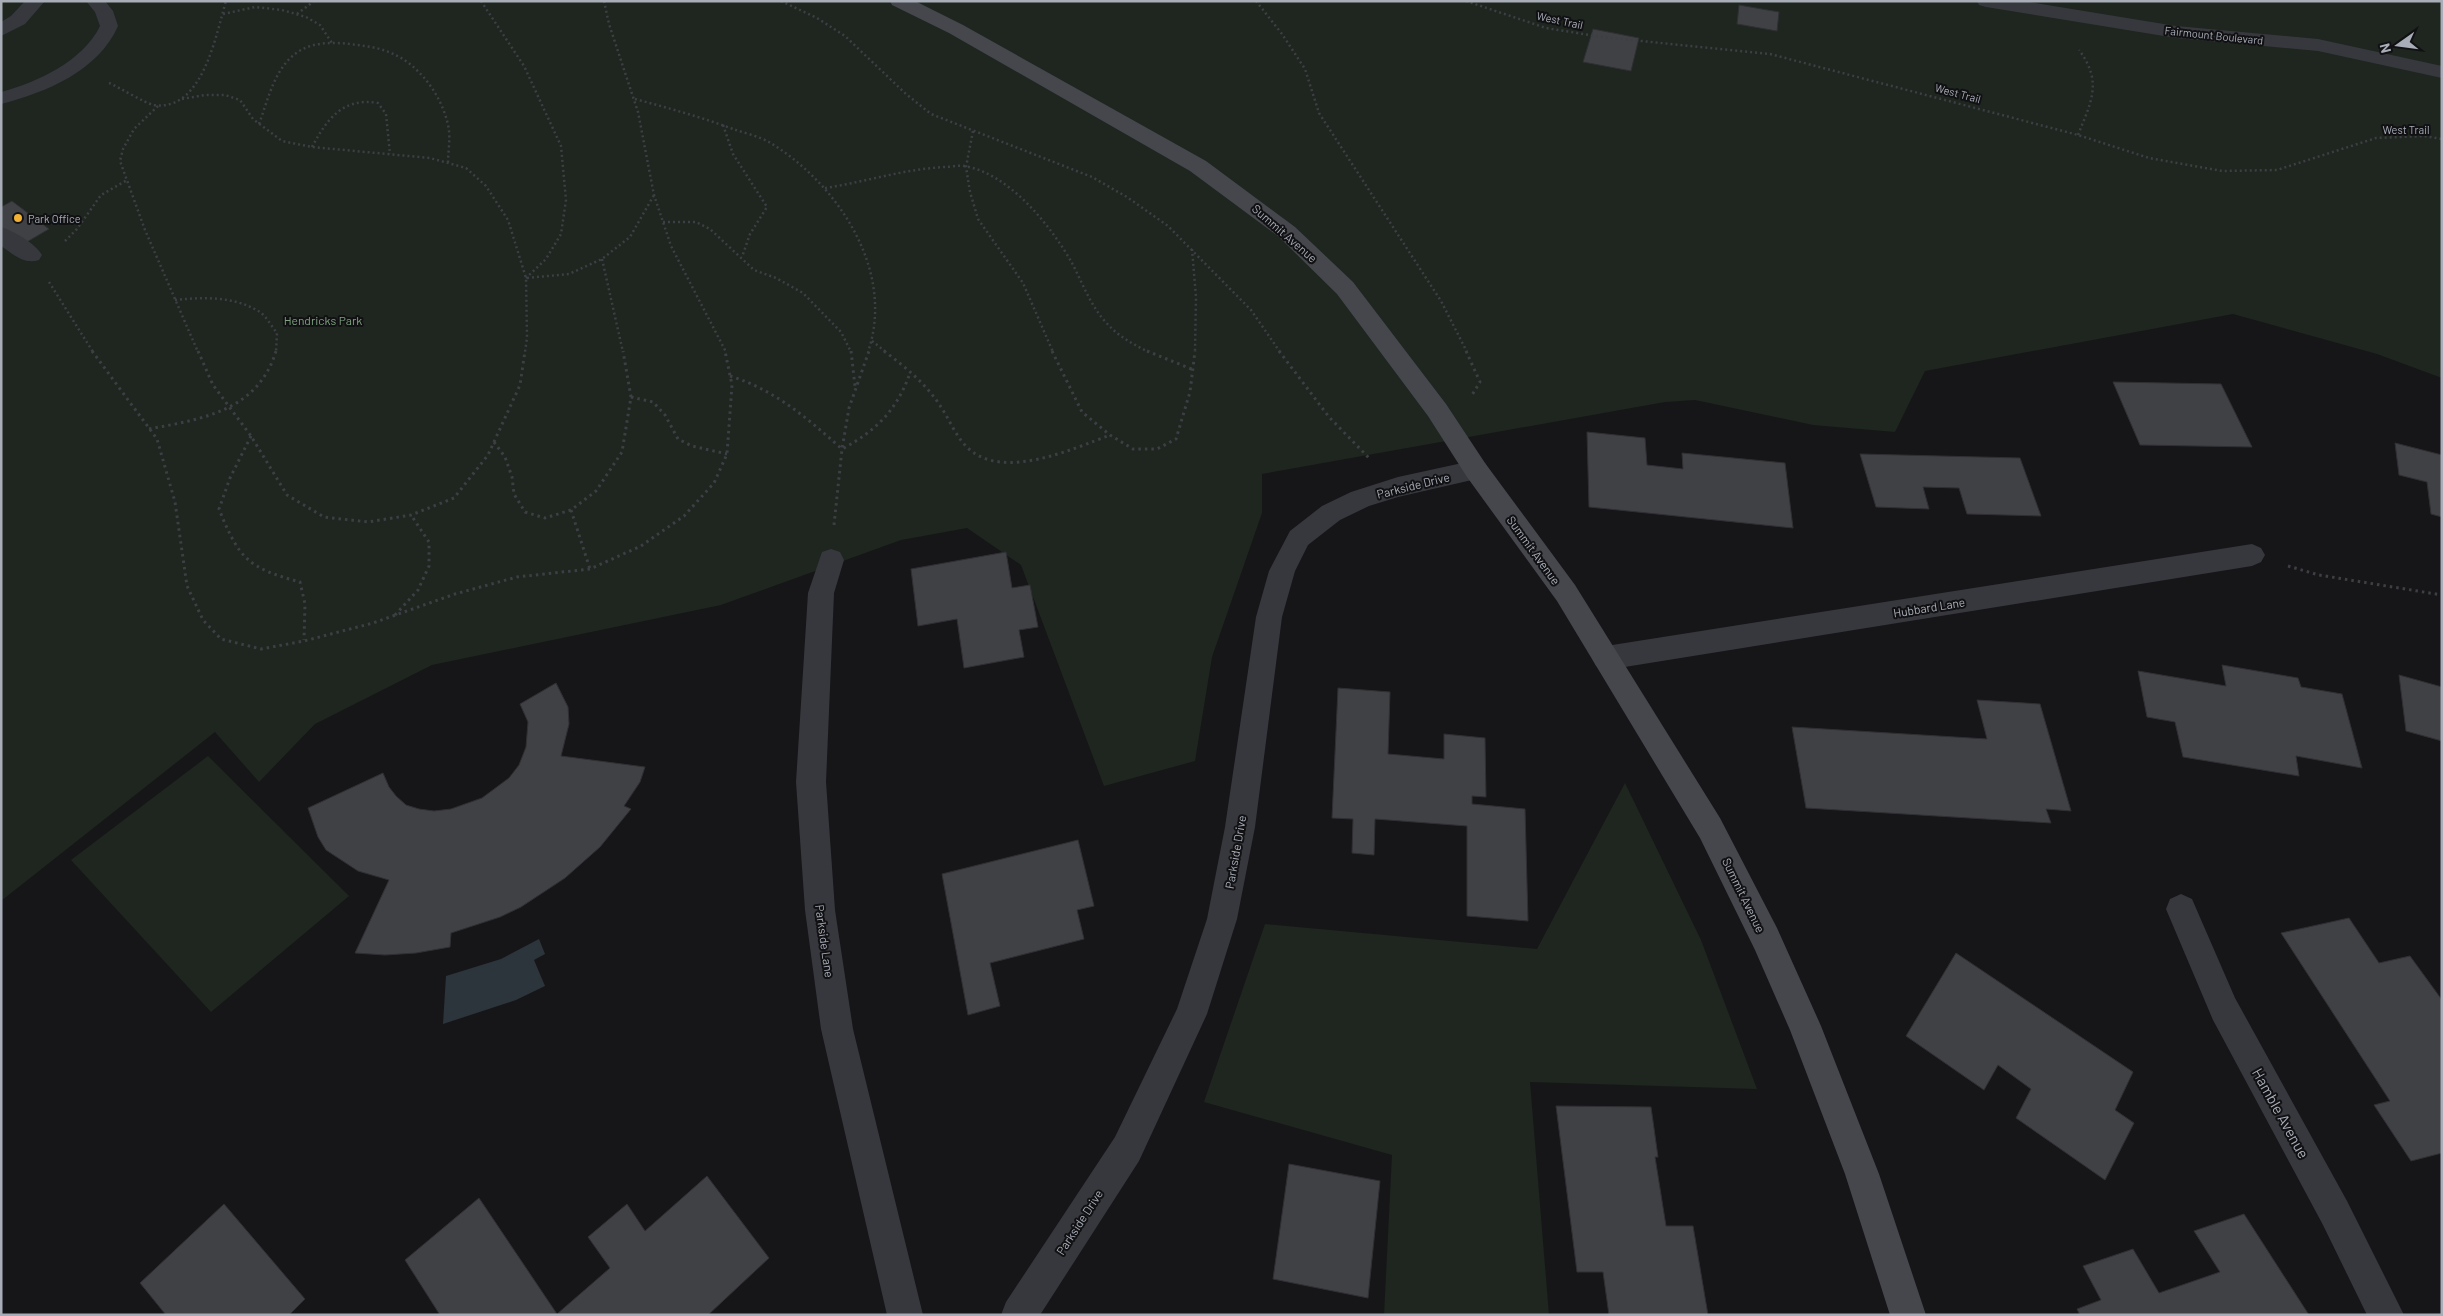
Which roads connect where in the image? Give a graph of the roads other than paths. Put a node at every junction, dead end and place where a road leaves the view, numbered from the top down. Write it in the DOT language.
graph roads {
  1 [pos="36,1"];
  2 [pos="95,1"];
  3 [pos="899,1"];
  4 [pos="1986,1"];
  5 [pos="1,30"];
  6 [pos="2442,72"];
  7 [pos="1,98"];
  8 [pos="1,235"];
  9 [pos="31,255"];
  10 [pos="1476,470"];
  11 [pos="2252,555"];
  12 [pos="831,560"];
  13 [pos="1606,658"];
  14 [pos="2181,908"];
  15 [pos="905,1315"];
  16 [pos="1019,1315"];
  17 [pos="1908,1315"];
  18 [pos="2386,1315"];
  1 -- 5 [label="street"];
  2 -- 7 [label="lane"];
  3 -- 10 [label="street, Summit Avenue"];
  4 -- 6 [label="street, Fairmount Boulevard"];
  8 -- 9 [label="street"];
  10 -- 13 [label="street, Summit Avenue"];
  10 -- 16 [label="street, Parkside Drive"];
  11 -- 13 [label="street, Hubbard Lane"];
  12 -- 15 [label="street, Parkside Lane"];
  13 -- 17 [label="street, Summit Avenue"];
  14 -- 18 [label="street, Hamble Avenue"];
}
